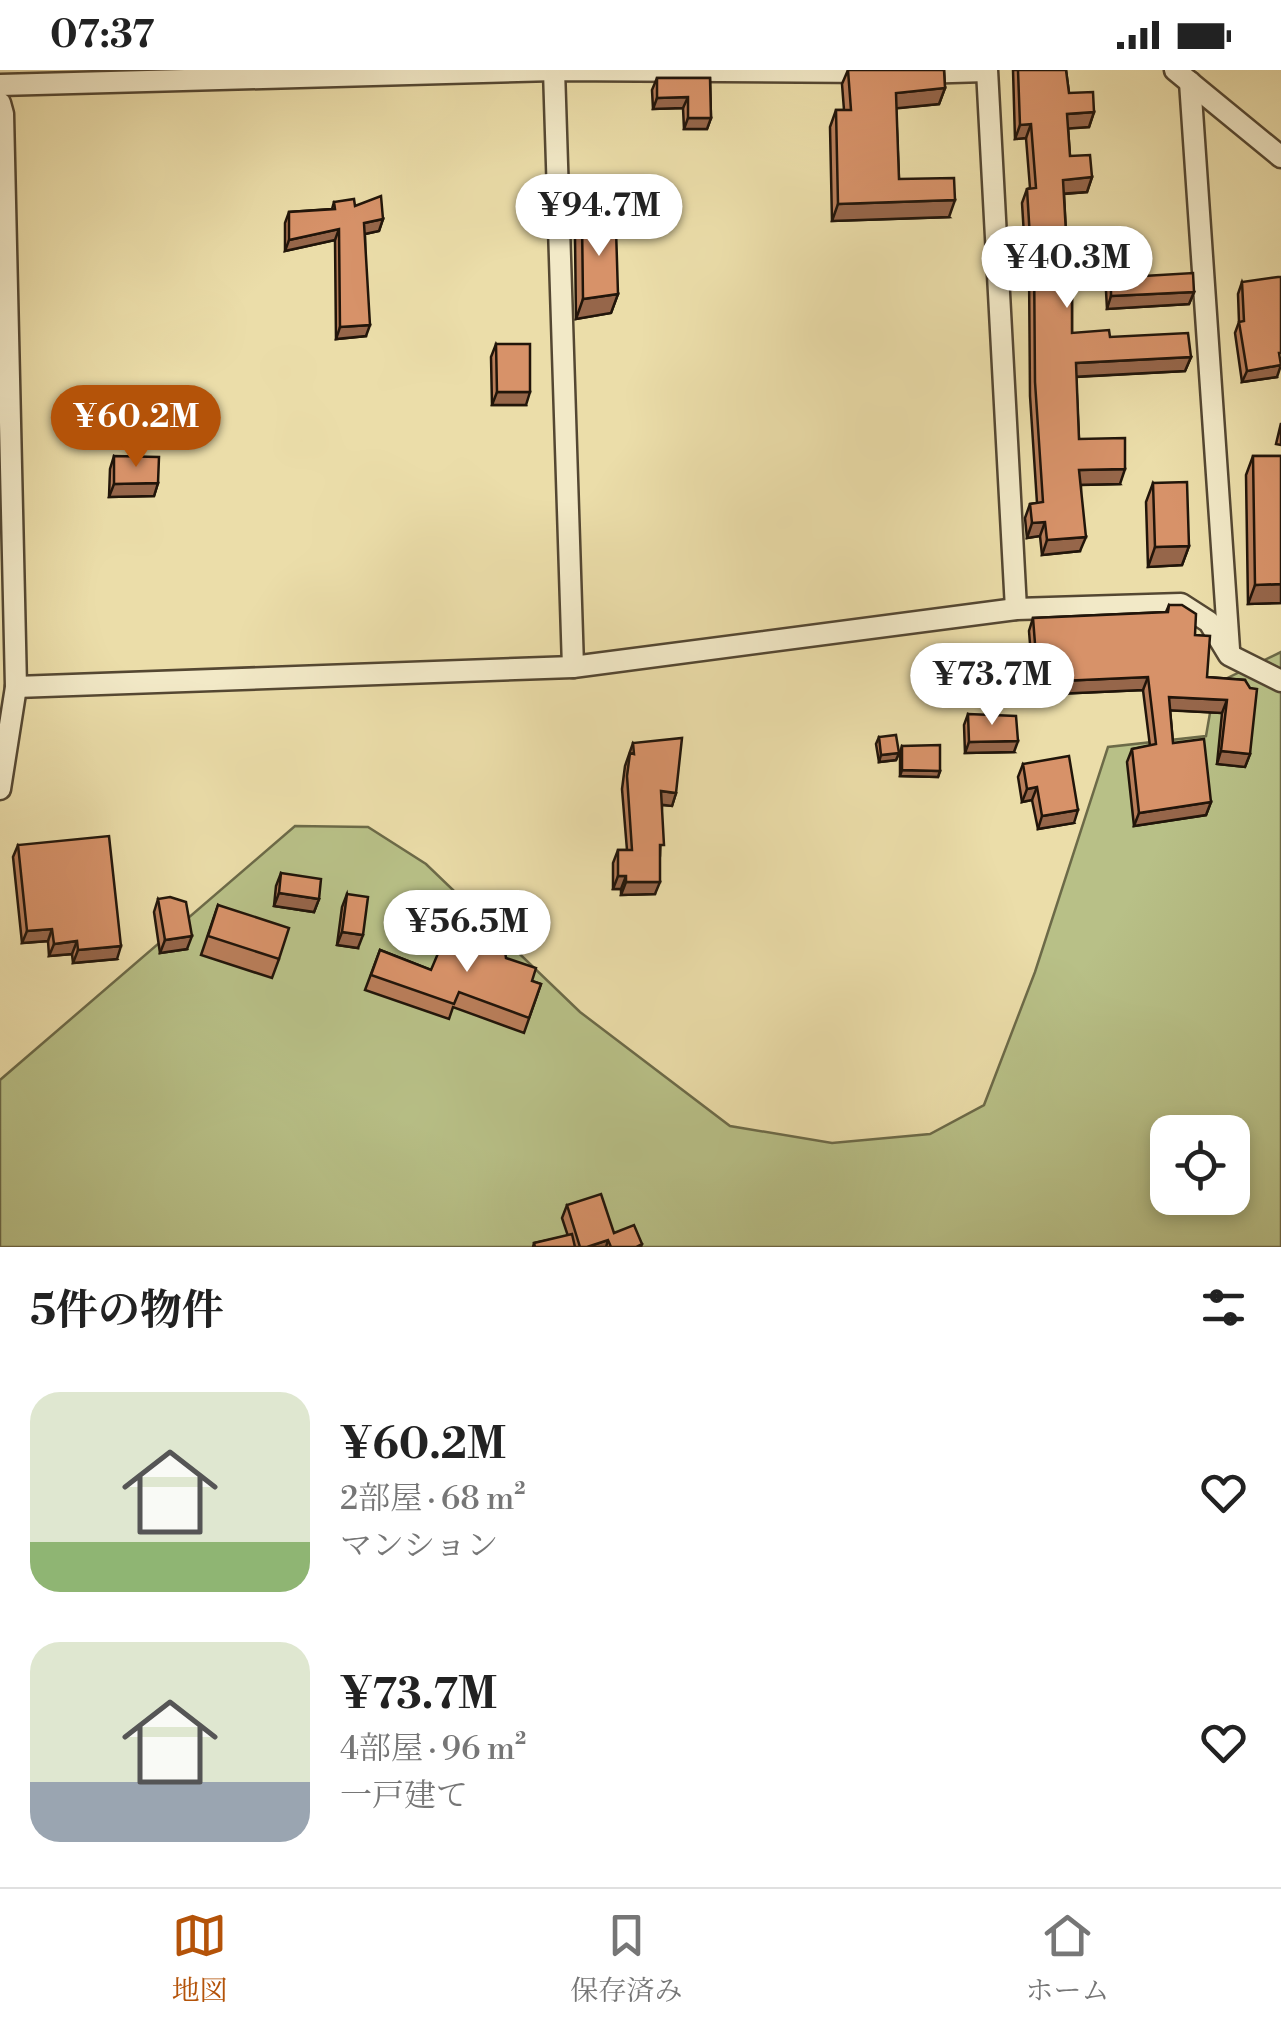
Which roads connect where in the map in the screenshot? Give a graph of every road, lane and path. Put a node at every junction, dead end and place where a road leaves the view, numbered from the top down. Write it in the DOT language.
graph roads {
  1 [pos="554,70"];
  2 [pos="986,70"];
  3 [pos="1182,76"];
  4 [pos="0,85"];
  5 [pos="0,103"];
  6 [pos="1281,157"];
  7 [pos="1016,609"];
  8 [pos="1229,655"];
  9 [pos="573,668"];
  10 [pos="1281,681"];
  11 [pos="16,687"];
  12 [pos="0,789"];
  1 -- 2 [label="street"];
  1 -- 4 [label="street"];
  1 -- 9 [label="street"];
  2 -- 7 [label="street"];
  3 -- 6 [label="street"];
  3 -- 8 [label="street"];
  5 -- 11 [label="street"];
  7 -- 8 [label="street"];
  7 -- 9 [label="street"];
  8 -- 10 [label="street"];
  9 -- 11 [label="street"];
  11 -- 12 [label="street"];
}
